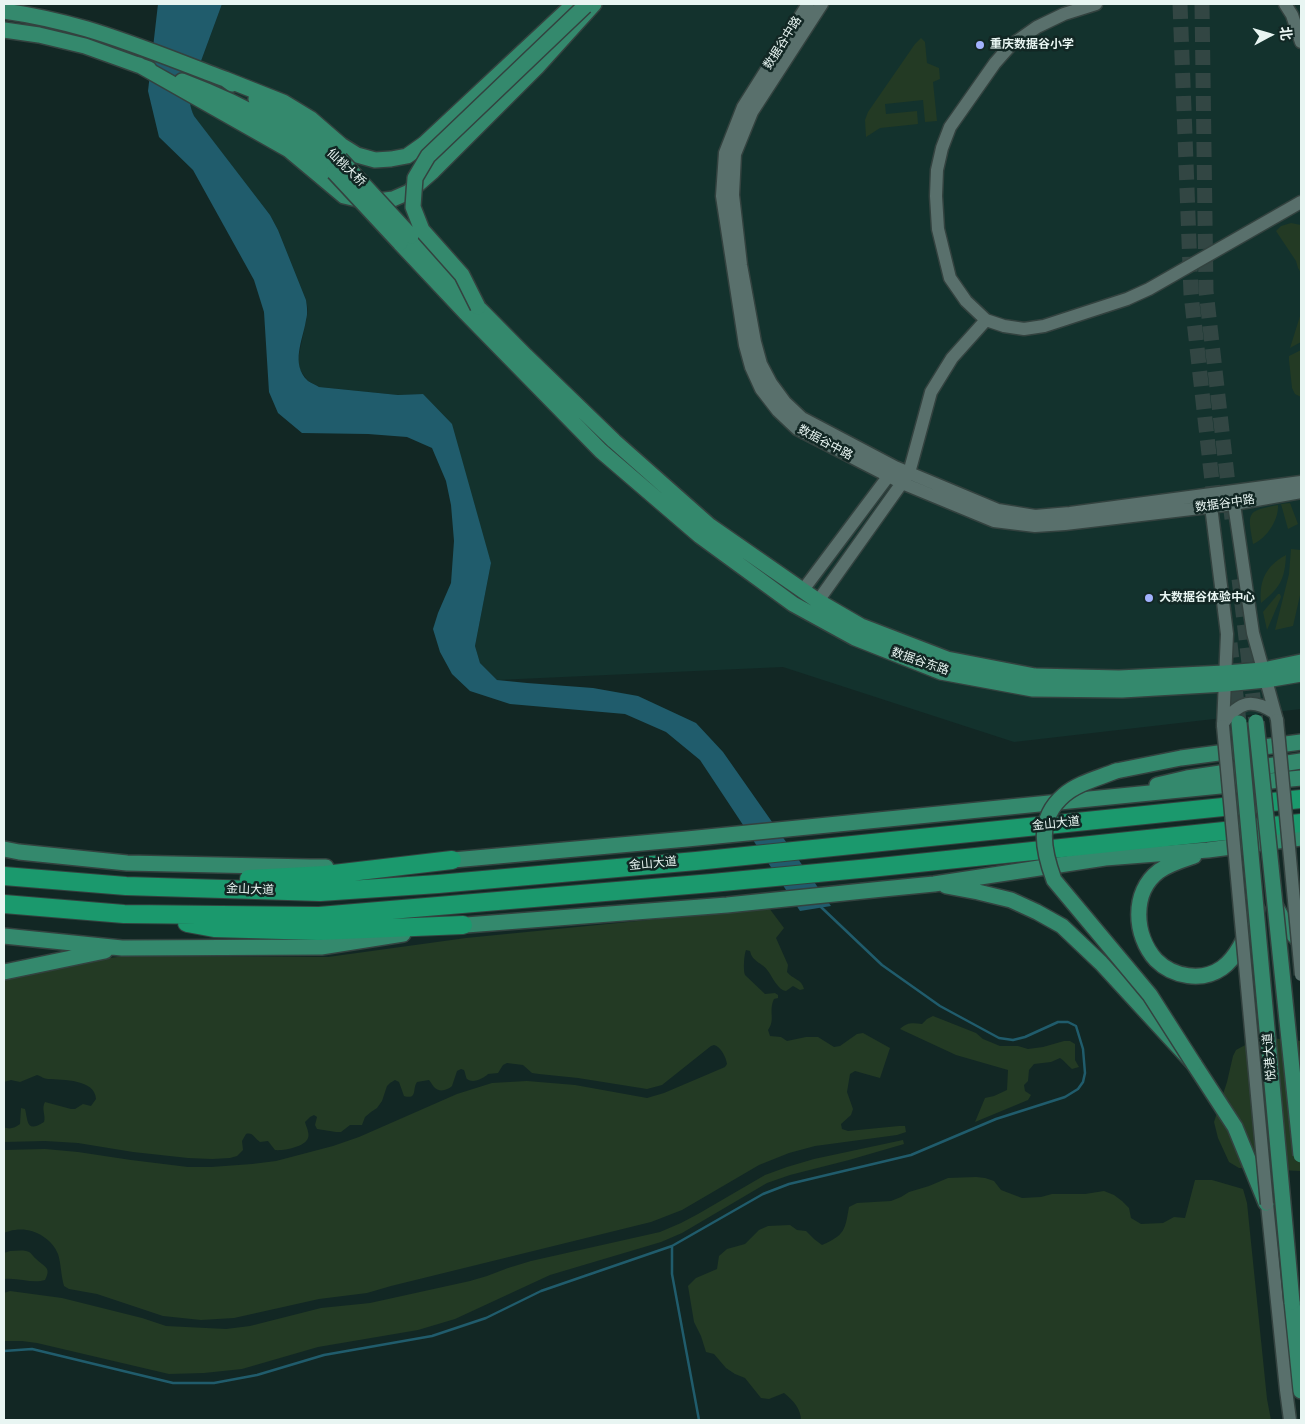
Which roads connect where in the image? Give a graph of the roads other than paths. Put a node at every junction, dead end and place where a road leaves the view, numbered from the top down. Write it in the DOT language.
graph roads {
  1 [pos="808,4"];
  2 [pos="822,4"];
  3 [pos="1096,4"];
  4 [pos="1285,4"];
  5 [pos="586,5"];
  6 [pos="31,9"];
  7 [pos="4,11"];
  8 [pos="47,11"];
  9 [pos="4,30"];
  10 [pos="1301,42"];
  11 [pos="140,65"];
  12 [pos="225,80"];
  13 [pos="1301,202"];
  14 [pos="478,307"];
  15 [pos="986,320"];
  16 [pos="614,441"];
  17 [pos="601,451"];
  18 [pos="892,472"];
  19 [pos="905,478"];
  20 [pos="1301,482"];
  21 [pos="1301,492"];
  22 [pos="1234,504"];
  23 [pos="1211,506"];
  24 [pos="803,590"];
  25 [pos="818,601"];
  26 [pos="1301,662"];
  27 [pos="1301,674"];
  28 [pos="1264,675"];
  29 [pos="1225,679"];
  30 [pos="1276,717"];
  31 [pos="1256,722"];
  32 [pos="1239,723"];
  33 [pos="1223,724"];
  34 [pos="1301,742"];
  35 [pos="1301,761"];
  36 [pos="1301,778"];
  37 [pos="1301,798"];
  38 [pos="1095,799"];
  39 [pos="1301,823"];
  40 [pos="1301,838"];
  41 [pos="4,849"];
  42 [pos="1208,850"];
  43 [pos="452,860"];
  44 [pos="4,876"];
  45 [pos="934,884"];
  46 [pos="126,886"];
  47 [pos="4,904"];
  48 [pos="1276,907"];
  49 [pos="1257,909"];
  50 [pos="124,914"];
  51 [pos="463,925"];
  52 [pos="4,936"];
  53 [pos="1301,943"];
  54 [pos="122,948"];
  55 [pos="4,972"];
  56 [pos="1301,975"];
  57 [pos="1194,1064"];
  58 [pos="1301,1154"];
  59 [pos="1267,1204"];
  60 [pos="1301,1392"];
  61 [pos="1290,1420"];
  1 -- 18 [label="street, 数据谷中路"];
  2 -- 18 [label="street, 数据谷中路"];
  3 -- 15 [label="street"];
  4 -- 10 [label="street"];
  5 -- 11 [label="main road, bridge"];
  5 -- 12 [label="main road"];
  5 -- 14 [label="main road, bridge"];
  6 -- 7 [label="main road, 仙桃大桥"];
  6 -- 8 [label="main road, 仙桃大桥"];
  8 -- 12 [label="main road, 仙桃大桥"];
  9 -- 11 [label="main road, 仙桃大桥"];
  11 -- 17 [label="main road, 仙桃大桥, bridge"];
  12 -- 14 [label="main road, 仙桃大桥, bridge"];
  13 -- 15 [label="street"];
  14 -- 16 [label="main road, 仙桃大桥"];
  15 -- 19 [label="street"];
  16 -- 24 [label="main road, 数据谷东路"];
  17 -- 29 [label="main road, 数据谷东路"];
  18 -- 19 [label="street, 数据谷中路"];
  18 -- 24 [label="street"];
  19 -- 20 [label="street, 数据谷中路"];
  19 -- 23 [label="street, 数据谷中路"];
  19 -- 25 [label="street"];
  21 -- 22 [label="street, 数据谷中路"];
  22 -- 23 [label="street, 数据谷中路"];
  22 -- 28 [label="street"];
  23 -- 29 [label="street"];
  24 -- 25 [label="main road, 数据谷东路"];
  25 -- 29 [label="main road, 数据谷东路"];
  26 -- 28 [label="main road, 数据谷东路"];
  27 -- 28 [label="main road, 数据谷东路"];
  28 -- 29 [label="main road, 数据谷东路"];
  28 -- 30 [label="street"];
  29 -- 33 [label="street"];
  30 -- 33 [label="street"];
  30 -- 56 [label="street, bridge"];
  31 -- 48 [label="main road, 悦港大道, bridge"];
  32 -- 49 [label="main road, 悦港大道, bridge"];
  33 -- 59 [label="street, bridge"];
  34 -- 57 [label="main road, bridge"];
  35 -- 38 [label="main road, bridge"];
  36 -- 38 [label="main road"];
  37 -- 46 [label="highway, 金山大道"];
  38 -- 43 [label="main road"];
  39 -- 50 [label="highway, 金山大道"];
  40 -- 42 [label="main road"];
  41 -- 43 [label="main road"];
  42 -- 45 [label="main road"];
  42 -- 49 [label="main road, bridge"];
  43 -- 46 [label="highway"];
  44 -- 46 [label="highway, 金山大道"];
  45 -- 51 [label="main road"];
  45 -- 57 [label="main road, bridge"];
  47 -- 50 [label="highway, 金山大道"];
  48 -- 53 [label="main road, bridge"];
  48 -- 58 [label="main road, 悦港大道, bridge"];
  49 -- 60 [label="main road, 悦港大道, bridge"];
  50 -- 51 [label="highway"];
  51 -- 54 [label="main road"];
  52 -- 54 [label="main road"];
  54 -- 55 [label="main road"];
  57 -- 59 [label="main road, bridge"];
  59 -- 61 [label="street"];
}
